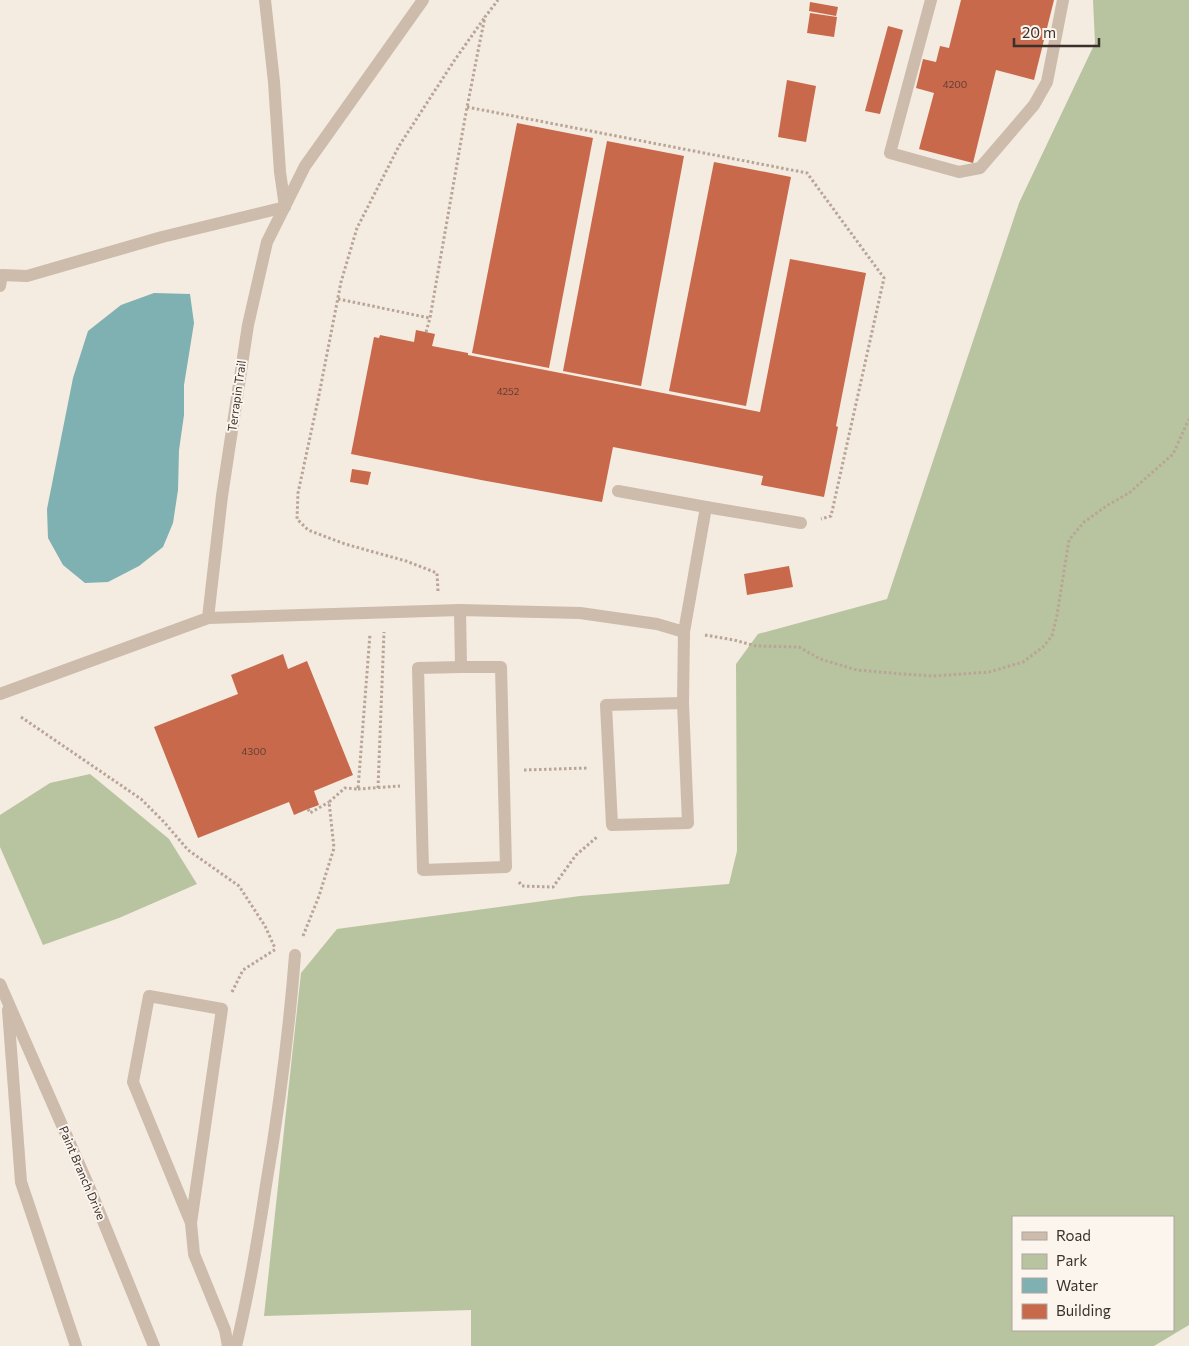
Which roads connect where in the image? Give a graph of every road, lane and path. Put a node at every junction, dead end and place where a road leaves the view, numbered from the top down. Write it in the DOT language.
graph roads {
  1 [pos="265,0"];
  2 [pos="424,0"];
  3 [pos="498,0"];
  4 [pos="931,0"];
  5 [pos="1062,0"];
  6 [pos="485,17"];
  7 [pos="467,107"];
  8 [pos="285,207"];
  9 [pos="0,286"];
  10 [pos="338,299"];
  11 [pos="430,318"];
  12 [pos="426,332"];
  13 [pos="1189,419"];
  14 [pos="618,491"];
  15 [pos="706,507"];
  16 [pos="801,523"];
  17 [pos="460,610"];
  18 [pos="439,611"];
  19 [pos="208,618"];
  20 [pos="370,631"];
  21 [pos="384,631"];
  22 [pos="684,632"];
  23 [pos="461,667"];
  24 [pos="0,694"];
  25 [pos="683,703"];
  26 [pos="21,717"];
  27 [pos="571,768"];
  28 [pos="541,769"];
  29 [pos="358,789"];
  30 [pos="329,802"];
  31 [pos="308,809"];
  32 [pos="612,826"];
  33 [pos="506,867"];
  34 [pos="275,949"];
  35 [pos="296,955"];
  36 [pos="0,984"];
  37 [pos="8,1000"];
  38 [pos="222,1010"];
  39 [pos="190,1223"];
  40 [pos="76,1346"];
  41 [pos="154,1346"];
  42 [pos="228,1346"];
  43 [pos="236,1346"];
  1 -- 8 [label="street"];
  2 -- 8 [label="street, Terrapin Trail"];
  3 -- 6 [label="path"];
  4 -- 5 [label="street"];
  6 -- 7 [label="path"];
  6 -- 10 [label="path"];
  7 -- 11 [label="path"];
  7 -- 16 [label="path"];
  8 -- 9 [label="street"];
  8 -- 19 [label="street, Terrapin Trail"];
  10 -- 11 [label="path"];
  10 -- 18 [label="path"];
  11 -- 12 [label="path"];
  13 -- 22 [label="path"];
  14 -- 15 [label="street"];
  15 -- 16 [label="street"];
  15 -- 22 [label="street"];
  17 -- 18 [label="street"];
  17 -- 22 [label="street"];
  17 -- 23 [label="street"];
  18 -- 19 [label="street"];
  19 -- 24 [label="street"];
  20 -- 29 [label="path"];
  21 -- 29 [label="path"];
  22 -- 25 [label="street"];
  23 -- 33 [label="street"];
  23 -- 33 [label="street"];
  25 -- 32 [label="street"];
  25 -- 32 [label="street"];
  26 -- 34 [label="path"];
  27 -- 28 [label="path"];
  29 -- 30 [label="path"];
  30 -- 31 [label="path"];
  30 -- 35 [label="path"];
  32 -- 33 [label="path"];
  34 -- 35 [label="path"];
  34 -- 38 [label="path"];
  35 -- 43 [label="street"];
  36 -- 37 [label="street, Paint Branch Drive"];
  37 -- 40 [label="street, Paint Branch Drive"];
  37 -- 41 [label="street, Paint Branch Drive"];
  38 -- 39 [label="street"];
  38 -- 39 [label="street"];
  39 -- 42 [label="street"];
}
